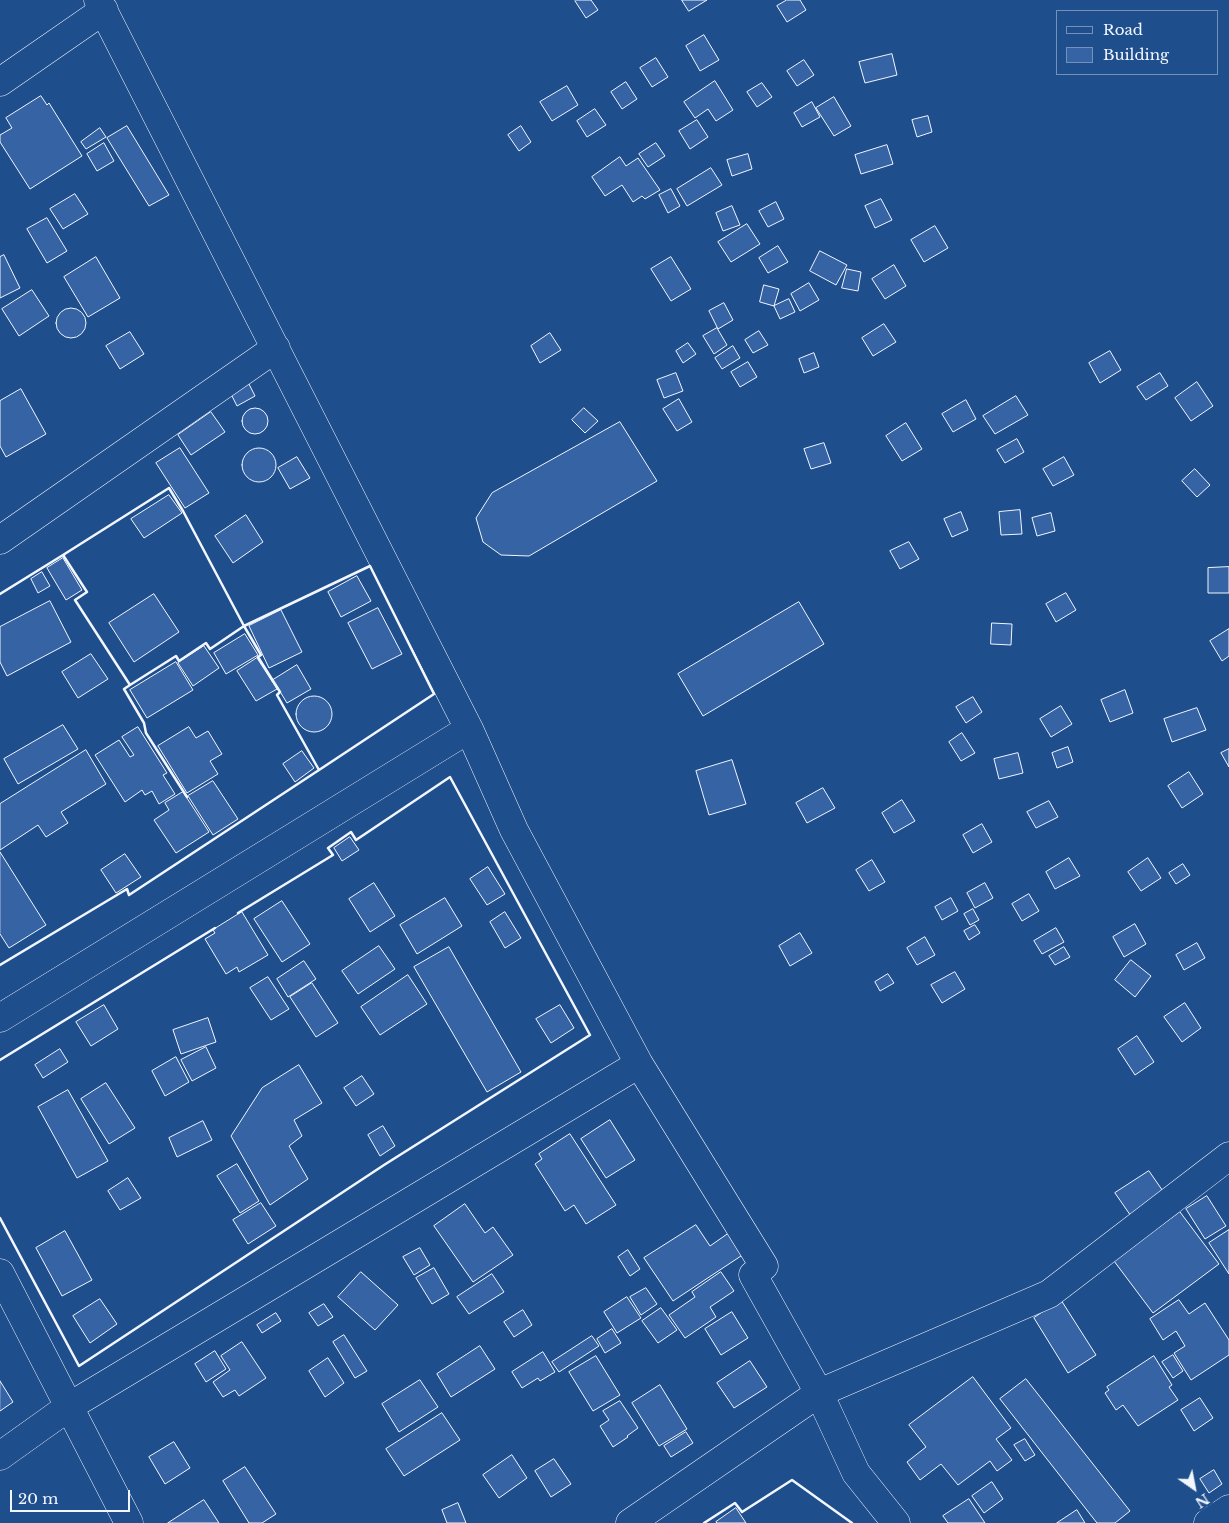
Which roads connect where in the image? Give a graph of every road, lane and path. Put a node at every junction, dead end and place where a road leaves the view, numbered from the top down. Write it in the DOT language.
graph roads {
  1 [pos="101,5"];
  2 [pos="0,82"];
  3 [pos="276,348"];
  4 [pos="0,540"];
  5 [pos="469,729"];
  6 [pos="0,1018"];
  7 [pos="639,1064"];
  8 [pos="1229,1156"];
  9 [pos="0,1273"];
  10 [pos="819,1393"];
  11 [pos="70,1406"];
  12 [pos="0,1456"];
  13 [pos="1229,1508"];
  14 [pos="129,1523"];
  15 [pos="630,1523"];
  16 [pos="896,1523"];
  17 [pos="1208,1523"];
  1 -- 2 [label="street"];
  1 -- 3 [label="street"];
  3 -- 4 [label="street"];
  3 -- 5 [label="street"];
  5 -- 6 [label="street"];
  5 -- 7 [label="street"];
  7 -- 10 [label="street"];
  7 -- 11 [label="street"];
  8 -- 10 [label="street"];
  9 -- 11 [label="street"];
  10 -- 15 [label="street"];
  10 -- 16 [label="street"];
  11 -- 12 [label="street"];
  11 -- 14 [label="street"];
  13 -- 17 [label="street"];
}
